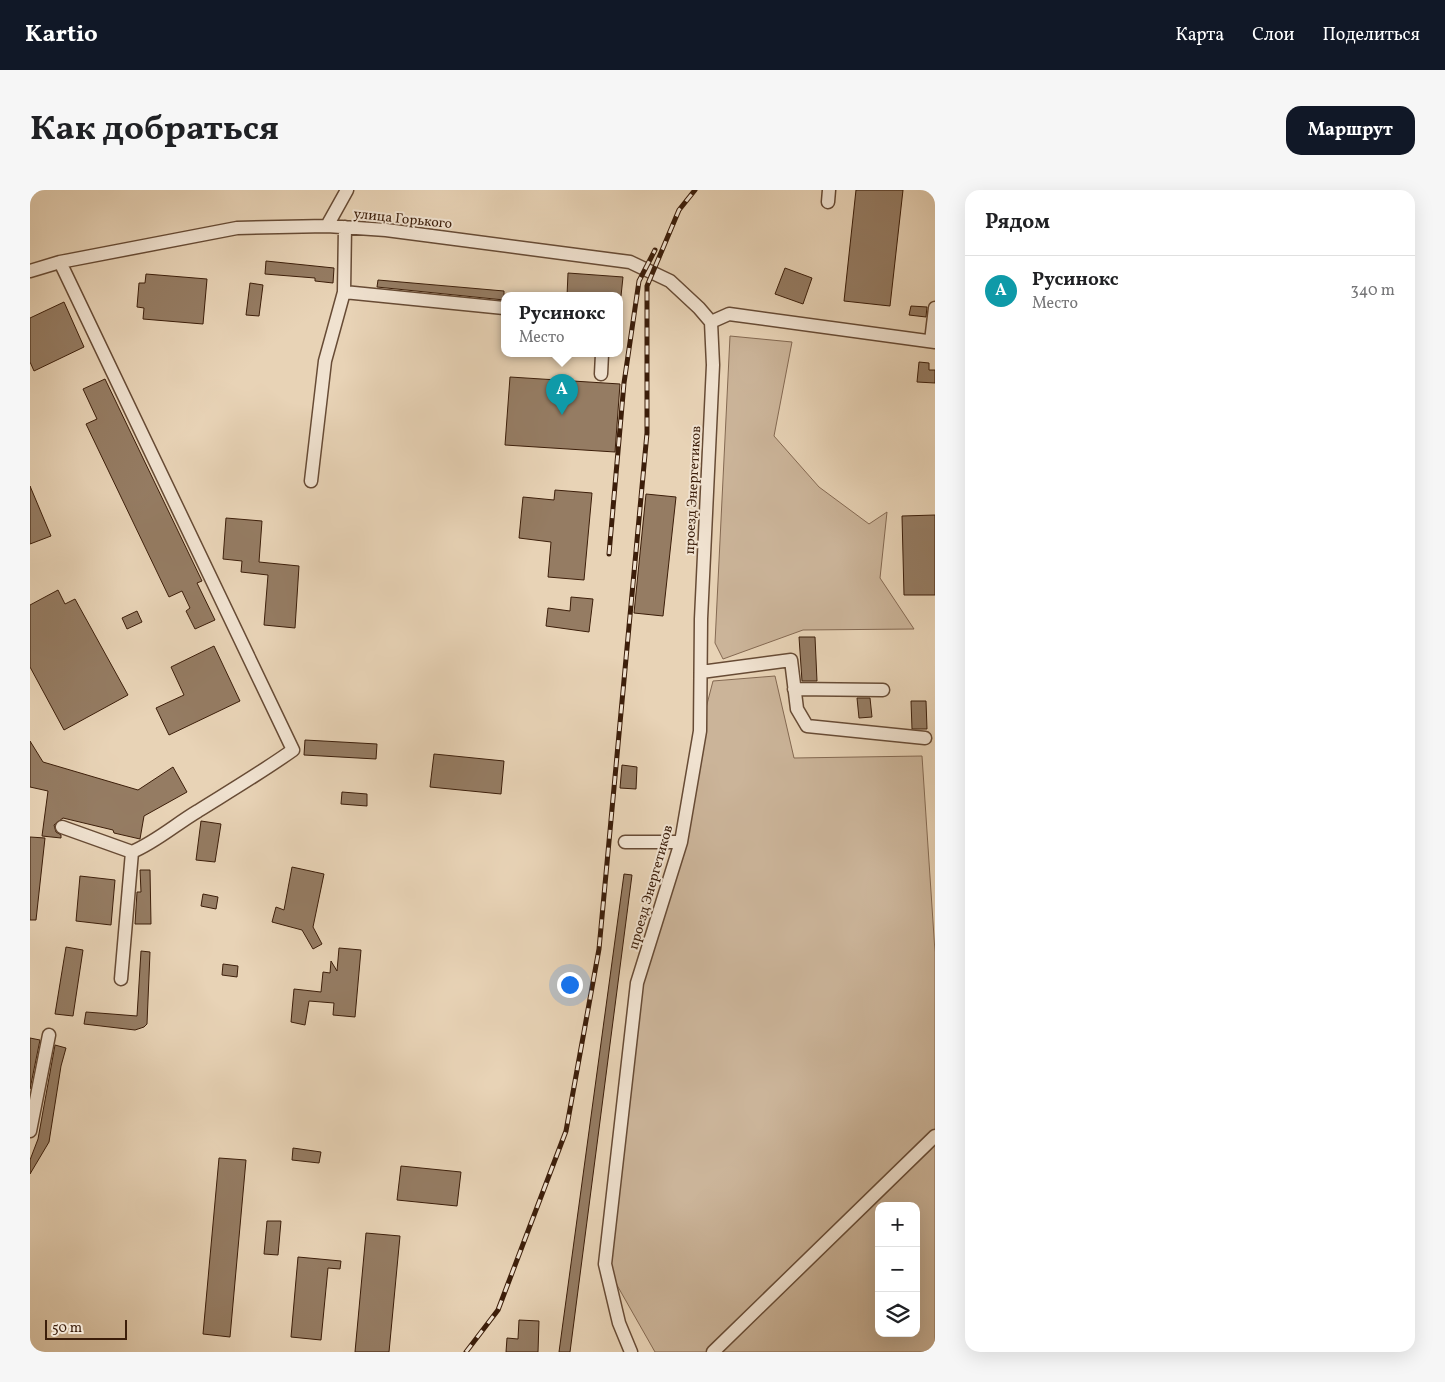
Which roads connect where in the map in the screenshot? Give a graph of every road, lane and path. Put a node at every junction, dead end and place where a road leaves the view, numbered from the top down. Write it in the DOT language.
graph roads {
  1 [pos="347,190"];
  2 [pos="327,226"];
  3 [pos="345,228"];
  4 [pos="60,262"];
  5 [pos="30,271"];
  6 [pos="344,292"];
  7 [pos="501,308"];
  8 [pos="935,308"];
  9 [pos="710,322"];
  10 [pos="933,341"];
  11 [pos="602,357"];
  12 [pos="601,374"];
  13 [pos="311,482"];
  14 [pos="701,672"];
  15 [pos="794,689"];
  16 [pos="883,690"];
  17 [pos="925,738"];
  18 [pos="62,827"];
  19 [pos="625,842"];
  20 [pos="681,842"];
  21 [pos="132,852"];
  22 [pos="121,978"];
  23 [pos="49,1036"];
  24 [pos="30,1131"];
  25 [pos="935,1136"];
  26 [pos="631,1352"];
  27 [pos="713,1352"];
  1 -- 2 [label="street"];
  2 -- 3 [label="street, улица Горького"];
  2 -- 4 [label="street, улица Горького"];
  3 -- 6 [label="street"];
  3 -- 9 [label="street, улица Горького"];
  4 -- 5 [label="street, улица Горького"];
  4 -- 21 [label="street"];
  6 -- 7 [label="street"];
  6 -- 13 [label="street"];
  8 -- 10 [label="street"];
  9 -- 10 [label="street"];
  9 -- 14 [label="street, проезд Энергетиков"];
  11 -- 12 [label="street"];
  14 -- 15 [label="street"];
  14 -- 20 [label="street, проезд Энергетиков"];
  15 -- 16 [label="street"];
  15 -- 17 [label="street"];
  18 -- 21 [label="street"];
  19 -- 20 [label="street"];
  20 -- 26 [label="street, проезд Энергетиков"];
  21 -- 22 [label="street"];
  23 -- 24 [label="street"];
  25 -- 27 [label="street"];
}
